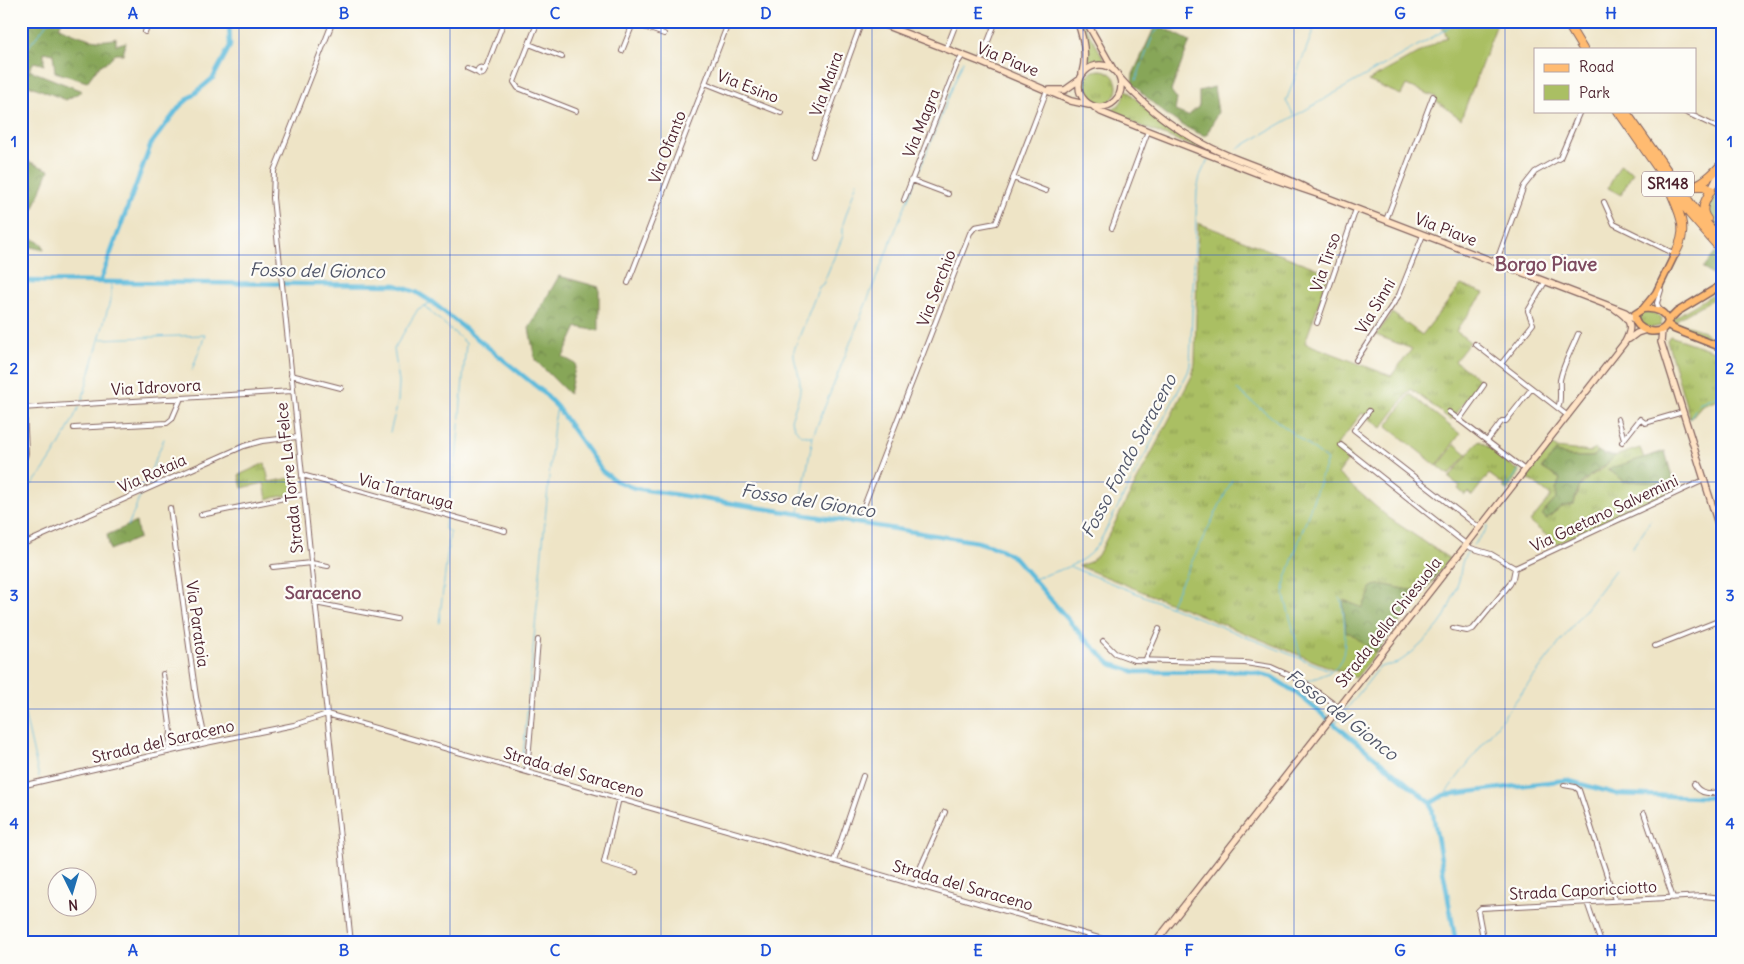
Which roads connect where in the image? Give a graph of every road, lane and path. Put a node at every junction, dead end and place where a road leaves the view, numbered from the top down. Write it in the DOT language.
graph roads {
  1 [pos="149,21"];
  2 [pos="333,21"];
  3 [pos="504,21"];
  4 [pos="538,21"];
  5 [pos="729,21"];
  6 [pos="862,21"];
  7 [pos="874,21"];
  8 [pos="957,21"];
  9 [pos="996,21"];
  10 [pos="1077,21"];
  11 [pos="1086,21"];
  12 [pos="1564,21"];
  13 [pos="634,22"];
  14 [pos="146,32"];
  15 [pos="664,34"];
  16 [pos="529,44"];
  17 [pos="1578,48"];
  18 [pos="1583,48"];
  19 [pos="946,49"];
  20 [pos="622,51"];
  21 [pos="963,55"];
  22 [pos="562,57"];
  23 [pos="487,62"];
  24 [pos="980,62"];
  25 [pos="469,69"];
  26 [pos="479,69"];
  27 [pos="1114,70"];
  28 [pos="1119,77"];
  29 [pos="1080,78"];
  30 [pos="705,83"];
  31 [pos="1047,90"];
  32 [pos="1433,96"];
  33 [pos="1092,106"];
  34 [pos="576,111"];
  35 [pos="1580,112"];
  36 [pos="1619,112"];
  37 [pos="1626,112"];
  38 [pos="1685,112"];
  39 [pos="781,113"];
  40 [pos="1723,130"];
  41 [pos="1148,131"];
  42 [pos="814,156"];
  43 [pos="1723,165"];
  44 [pos="1656,167"];
  45 [pos="1668,173"];
  46 [pos="1709,176"];
  47 [pos="1013,178"];
  48 [pos="911,180"];
  49 [pos="1693,186"];
  50 [pos="1712,187"];
  51 [pos="1046,191"];
  52 [pos="948,194"];
  53 [pos="1323,196"];
  54 [pos="904,200"];
  55 [pos="1604,202"];
  56 [pos="1356,209"];
  57 [pos="1386,220"];
  58 [pos="1112,228"];
  59 [pos="1423,235"];
  60 [pos="1722,242"];
  61 [pos="1723,252"];
  62 [pos="1675,254"];
  63 [pos="1496,263"];
  64 [pos="1545,282"];
  65 [pos="628,283"];
  66 [pos="1723,284"];
  67 [pos="1615,309"];
  68 [pos="1641,309"];
  69 [pos="1635,320"];
  70 [pos="1664,322"];
  71 [pos="1317,323"];
  72 [pos="1648,330"];
  73 [pos="1630,332"];
  74 [pos="1578,334"];
  75 [pos="1625,342"];
  76 [pos="1661,342"];
  77 [pos="1475,344"];
  78 [pos="1723,348"];
  79 [pos="1356,360"];
  80 [pos="1501,364"];
  81 [pos="291,375"];
  82 [pos="1484,384"];
  83 [pos="341,388"];
  84 [pos="1532,388"];
  85 [pos="292,392"];
  86 [pos="181,398"];
  87 [pos="22,408"];
  88 [pos="1558,408"];
  89 [pos="1369,411"];
  90 [pos="1449,412"];
  91 [pos="1683,412"];
  92 [pos="1568,416"];
  93 [pos="1618,419"];
  94 [pos="1459,420"];
  95 [pos="74,428"];
  96 [pos="297,437"];
  97 [pos="1487,441"];
  98 [pos="1342,445"];
  99 [pos="21,458"];
  100 [pos="1525,470"];
  101 [pos="302,475"];
  102 [pos="1704,480"];
  103 [pos="304,494"];
  104 [pos="170,508"];
  105 [pos="862,511"];
  106 [pos="201,515"];
  107 [pos="1480,528"];
  108 [pos="505,531"];
  109 [pos="1723,540"];
  110 [pos="21,545"];
  111 [pos="1466,545"];
  112 [pos="311,562"];
  113 [pos="328,566"];
  114 [pos="272,567"];
  115 [pos="1515,568"];
  116 [pos="315,603"];
  117 [pos="397,619"];
  118 [pos="1723,619"];
  119 [pos="1453,628"];
  120 [pos="1159,629"];
  121 [pos="538,640"];
  122 [pos="1103,641"];
  123 [pos="1655,646"];
  124 [pos="1145,661"];
  125 [pos="162,674"];
  126 [pos="1338,708"];
  127 [pos="327,714"];
  128 [pos="206,743"];
  129 [pos="168,752"];
  130 [pos="527,762"];
  131 [pos="554,769"];
  132 [pos="527,772"];
  133 [pos="864,776"];
  134 [pos="1694,784"];
  135 [pos="1564,785"];
  136 [pos="21,786"];
  137 [pos="1723,792"];
  138 [pos="619,798"];
  139 [pos="945,812"];
  140 [pos="1644,813"];
  141 [pos="834,861"];
  142 [pos="636,872"];
  143 [pos="916,884"];
  144 [pos="1673,898"];
  145 [pos="1723,898"];
  146 [pos="1615,900"];
  147 [pos="1587,902"];
  148 [pos="351,943"];
  149 [pos="1116,943"];
  150 [pos="1155,943"];
  151 [pos="1484,943"];
  152 [pos="1601,943"];
  1 -- 14 [label="street"];
  2 -- 81 [label="street, Strada Torre La Felce"];
  3 -- 23 [label="street"];
  4 -- 16 [label="street"];
  5 -- 30 [label="street, Via Ofanto"];
  6 -- 42 [label="street, Via Maira"];
  7 -- 19 [label="main road, Via Piave"];
  8 -- 19 [label="street"];
  9 -- 24 [label="street"];
  10 -- 29 [label="main road"];
  11 -- 27 [label="main road"];
  12 -- 17 [label="highway"];
  12 -- 18 [label="highway"];
  13 -- 15 [label="street"];
  13 -- 20 [label="street"];
  16 -- 22 [label="street"];
  16 -- 34 [label="street"];
  19 -- 21 [label="main road, Via Piave"];
  21 -- 24 [label="main road, Via Piave"];
  21 -- 48 [label="street, Via Magra"];
  23 -- 26 [label="street"];
  23 -- 26 [label="street"];
  24 -- 31 [label="main road, Via Piave"];
  25 -- 26 [label="street"];
  27 -- 28 [label="main road"];
  27 -- 29 [label="main road"];
  28 -- 33 [label="main road"];
  28 -- 53 [label="main road, Via Piave"];
  29 -- 31 [label="main road, Via Piave"];
  29 -- 33 [label="main road"];
  30 -- 39 [label="street, Via Esino"];
  30 -- 65 [label="street, Via Ofanto"];
  31 -- 33 [label="main road, Via Piave"];
  31 -- 47 [label="street, Via Serchio"];
  32 -- 57 [label="street"];
  33 -- 41 [label="main road, Via Piave"];
  35 -- 63 [label="street"];
  36 -- 44 [label="highway, SR148"];
  37 -- 45 [label="highway, SR148"];
  38 -- 40 [label="street"];
  41 -- 53 [label="main road, Via Piave"];
  41 -- 58 [label="street"];
  43 -- 46 [label="highway"];
  43 -- 50 [label="main road"];
  44 -- 61 [label="highway, SR148"];
  44 -- 62 [label="highway"];
  45 -- 49 [label="highway"];
  45 -- 60 [label="highway, SR148"];
  46 -- 49 [label="highway"];
  46 -- 50 [label="highway"];
  47 -- 51 [label="street"];
  47 -- 105 [label="street, Via Serchio"];
  48 -- 52 [label="street"];
  48 -- 54 [label="street, Via Magra"];
  49 -- 50 [label="highway"];
  50 -- 60 [label="highway"];
  53 -- 56 [label="main road, Via Piave"];
  55 -- 62 [label="street"];
  56 -- 57 [label="main road, Via Piave"];
  56 -- 71 [label="street, Via Tirso"];
  57 -- 59 [label="main road, Via Piave"];
  59 -- 63 [label="main road, Via Piave"];
  59 -- 79 [label="street, Via Sinni"];
  62 -- 68 [label="main road"];
  62 -- 70 [label="street"];
  63 -- 64 [label="main road, Via Piave"];
  64 -- 67 [label="main road, Via Piave"];
  64 -- 80 [label="street"];
  66 -- 70 [label="main road"];
  67 -- 68 [label="main road, Via Piave"];
  67 -- 69 [label="main road, Via Piave"];
  67 -- 73 [label="main road"];
  68 -- 69 [label="main road"];
  68 -- 70 [label="main road"];
  69 -- 72 [label="main road"];
  69 -- 73 [label="main road, Strada della Chiesuola"];
  70 -- 72 [label="main road"];
  70 -- 76 [label="main road"];
  70 -- 78 [label="main road"];
  72 -- 75 [label="main road, Strada della Chiesuola"];
  72 -- 76 [label="main road"];
  73 -- 75 [label="main road, Strada della Chiesuola"];
  74 -- 88 [label="street"];
  75 -- 92 [label="main road, Strada della Chiesuola"];
  76 -- 91 [label="main road"];
  77 -- 80 [label="street"];
  80 -- 84 [label="street"];
  81 -- 83 [label="street"];
  81 -- 85 [label="street, Strada Torre La Felce"];
  82 -- 94 [label="street"];
  84 -- 88 [label="street"];
  84 -- 97 [label="street"];
  85 -- 86 [label="street, Via Idrovora"];
  85 -- 96 [label="street, Strada Torre La Felce"];
  86 -- 87 [label="street, Via Idrovora"];
  86 -- 95 [label="street"];
  87 -- 99 [label="street"];
  88 -- 92 [label="street"];
  89 -- 107 [label="street"];
  90 -- 94 [label="street"];
  91 -- 93 [label="street"];
  91 -- 102 [label="main road"];
  92 -- 100 [label="main road, Strada della Chiesuola"];
  94 -- 97 [label="street"];
  96 -- 101 [label="street, Strada Torre La Felce"];
  96 -- 110 [label="street, Via Rotaia"];
  97 -- 100 [label="street"];
  98 -- 111 [label="street, Via Gaetano Salvemini"];
  100 -- 107 [label="main road, Strada della Chiesuola"];
  101 -- 103 [label="street, Strada Torre La Felce"];
  101 -- 108 [label="street, Via Tartaruga"];
  102 -- 109 [label="main road"];
  102 -- 115 [label="street, Via Gaetano Salvemini"];
  103 -- 106 [label="street"];
  103 -- 112 [label="street, Strada Torre La Felce"];
  104 -- 128 [label="street, Via Paratoia"];
  107 -- 111 [label="main road, Strada della Chiesuola"];
  111 -- 115 [label="street, Via Gaetano Salvemini"];
  111 -- 126 [label="main road, Strada della Chiesuola"];
  112 -- 113 [label="street"];
  112 -- 114 [label="street"];
  112 -- 116 [label="street, Strada Torre La Felce"];
  115 -- 119 [label="street, Via Gaetano Salvemini"];
  116 -- 117 [label="street"];
  116 -- 127 [label="street, Strada Torre La Felce"];
  118 -- 123 [label="street"];
  120 -- 124 [label="street"];
  121 -- 130 [label="street"];
  122 -- 124 [label="street"];
  124 -- 126 [label="street"];
  125 -- 129 [label="street"];
  126 -- 150 [label="main road, Strada della Chiesuola"];
  127 -- 128 [label="street, Strada del Saraceno"];
  127 -- 132 [label="street, Strada del Saraceno"];
  127 -- 148 [label="street, Strada Torre La Felce"];
  128 -- 129 [label="street, Strada del Saraceno"];
  129 -- 136 [label="street, Strada del Saraceno"];
  130 -- 131 [label="street"];
  130 -- 132 [label="street"];
  132 -- 138 [label="street, Strada del Saraceno"];
  133 -- 141 [label="street"];
  134 -- 137 [label="street"];
  135 -- 146 [label="street"];
  138 -- 141 [label="street, Strada del Saraceno"];
  138 -- 142 [label="street"];
  139 -- 143 [label="street"];
  140 -- 144 [label="street"];
  141 -- 143 [label="street, Strada del Saraceno"];
  143 -- 149 [label="street, Strada del Saraceno"];
  144 -- 145 [label="street, Strada Caporicciotto"];
  144 -- 146 [label="street, Strada Caporicciotto"];
  146 -- 147 [label="street, Strada Caporicciotto"];
  147 -- 151 [label="street, Strada Caporicciotto"];
  147 -- 152 [label="street"];
}
